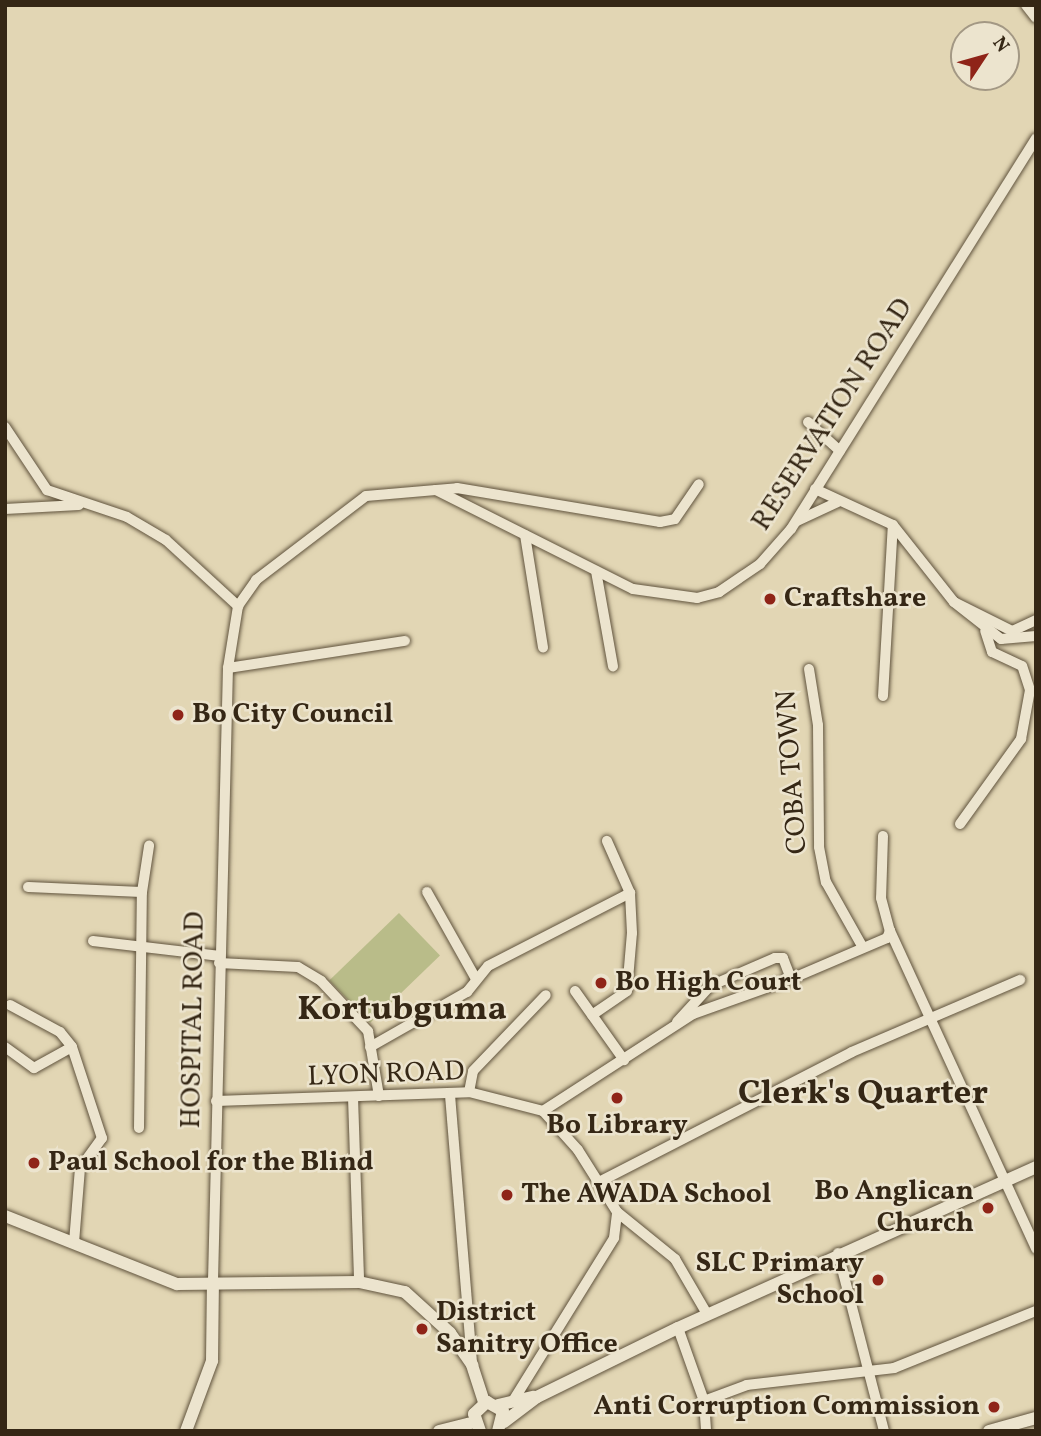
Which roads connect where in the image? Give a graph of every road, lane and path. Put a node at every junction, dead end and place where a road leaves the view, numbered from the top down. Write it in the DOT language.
graph roads {
  1 [pos="1026,5"];
  2 [pos="1036,18"];
  3 [pos="1035,143"];
  4 [pos="808,422"];
  5 [pos="5,427"];
  6 [pos="840,451"];
  7 [pos="699,484"];
  8 [pos="816,489"];
  9 [pos="436,490"];
  10 [pos="838,502"];
  11 [pos="83,505"];
  12 [pos="5,509"];
  13 [pos="796,522"];
  14 [pos="893,525"];
  15 [pos="525,535"];
  16 [pos="596,571"];
  17 [pos="954,602"];
  18 [pos="238,606"];
  19 [pos="1036,620"];
  20 [pos="985,631"];
  21 [pos="1036,636"];
  22 [pos="405,641"];
  23 [pos="543,648"];
  24 [pos="613,666"];
  25 [pos="228,668"];
  26 [pos="809,669"];
  27 [pos="883,695"];
  28 [pos="960,824"];
  29 [pos="883,836"];
  30 [pos="607,841"];
  31 [pos="149,846"];
  32 [pos="28,887"];
  33 [pos="142,892"];
  34 [pos="427,892"];
  35 [pos="630,893"];
  36 [pos="890,931"];
  37 [pos="93,941"];
  38 [pos="862,946"];
  39 [pos="142,947"];
  40 [pos="219,960"];
  41 [pos="476,979"];
  42 [pos="791,979"];
  43 [pos="1020,979"];
  44 [pos="575,991"];
  45 [pos="546,995"];
  46 [pos="10,1005"];
  47 [pos="592,1015"];
  48 [pos="932,1018"];
  49 [pos="670,1030"];
  50 [pos="5,1047"];
  51 [pos="72,1047"];
  52 [pos="370,1047"];
  53 [pos="624,1060"];
  54 [pos="468,1092"];
  55 [pos="450,1095"];
  56 [pos="379,1096"];
  57 [pos="353,1097"];
  58 [pos="216,1101"];
  59 [pos="543,1111"];
  60 [pos="139,1128"];
  61 [pos="1036,1167"];
  62 [pos="1005,1179"];
  63 [pos="598,1182"];
  64 [pos="617,1212"];
  65 [pos="5,1216"];
  66 [pos="636,1230"];
  67 [pos="614,1238"];
  68 [pos="74,1243"];
  69 [pos="1036,1249"];
  70 [pos="838,1253"];
  71 [pos="213,1281"];
  72 [pos="359,1282"];
  73 [pos="1036,1311"];
  74 [pos="707,1314"];
  75 [pos="678,1328"];
  76 [pos="472,1365"];
  77 [pos="870,1374"];
  78 [pos="537,1397"];
  79 [pos="513,1401"];
  80 [pos="704,1401"];
  81 [pos="491,1404"];
  82 [pos="1036,1418"];
  83 [pos="501,1426"];
  84 [pos="477,1428"];
  85 [pos="186,1431"];
  86 [pos="439,1431"];
  87 [pos="706,1431"];
  88 [pos="884,1431"];
  89 [pos="989,1431"];
  1 -- 2 [label="street"];
  3 -- 6 [label="street, RESERVATION ROAD"];
  4 -- 6 [label="street"];
  5 -- 11 [label="street"];
  6 -- 8 [label="street, RESERVATION ROAD"];
  7 -- 9 [label="street"];
  8 -- 10 [label="street"];
  8 -- 13 [label="street, RESERVATION ROAD"];
  9 -- 15 [label="street, RESERVATION ROAD"];
  9 -- 18 [label="street"];
  10 -- 13 [label="street"];
  10 -- 14 [label="street"];
  11 -- 12 [label="street"];
  11 -- 18 [label="street"];
  13 -- 16 [label="street, RESERVATION ROAD"];
  14 -- 17 [label="street"];
  14 -- 27 [label="street"];
  15 -- 16 [label="street, RESERVATION ROAD"];
  15 -- 23 [label="street"];
  16 -- 24 [label="street"];
  17 -- 19 [label="street"];
  17 -- 20 [label="street"];
  18 -- 25 [label="street, HOSPITAL ROAD"];
  20 -- 21 [label="street"];
  20 -- 28 [label="street"];
  22 -- 25 [label="street"];
  25 -- 40 [label="street, HOSPITAL ROAD"];
  26 -- 38 [label="street, COBA TOWN"];
  29 -- 36 [label="street"];
  30 -- 35 [label="street"];
  31 -- 33 [label="street"];
  32 -- 33 [label="street"];
  33 -- 39 [label="street"];
  34 -- 41 [label="street"];
  35 -- 41 [label="street"];
  35 -- 47 [label="street"];
  36 -- 38 [label="street"];
  36 -- 48 [label="street"];
  37 -- 39 [label="street"];
  38 -- 42 [label="street"];
  39 -- 40 [label="street"];
  39 -- 60 [label="street"];
  40 -- 52 [label="street"];
  40 -- 58 [label="street, HOSPITAL ROAD"];
  41 -- 52 [label="street"];
  42 -- 49 [label="street"];
  42 -- 49 [label="street"];
  43 -- 48 [label="street"];
  44 -- 47 [label="street"];
  45 -- 54 [label="street"];
  46 -- 51 [label="street"];
  47 -- 53 [label="street"];
  48 -- 62 [label="street"];
  48 -- 63 [label="street"];
  49 -- 53 [label="street"];
  50 -- 51 [label="street"];
  51 -- 68 [label="street"];
  52 -- 56 [label="street"];
  53 -- 59 [label="street"];
  54 -- 55 [label="street, LYON ROAD"];
  54 -- 59 [label="street, LYON ROAD"];
  55 -- 56 [label="street, LYON ROAD"];
  55 -- 76 [label="street"];
  56 -- 57 [label="street, LYON ROAD"];
  57 -- 58 [label="street, LYON ROAD"];
  57 -- 72 [label="street"];
  58 -- 71 [label="street, HOSPITAL ROAD"];
  59 -- 63 [label="street"];
  61 -- 62 [label="street"];
  62 -- 69 [label="street"];
  62 -- 70 [label="street"];
  63 -- 64 [label="street"];
  64 -- 66 [label="street"];
  64 -- 67 [label="street"];
  65 -- 68 [label="street"];
  66 -- 67 [label="street"];
  66 -- 74 [label="street"];
  67 -- 79 [label="street"];
  68 -- 71 [label="street"];
  70 -- 74 [label="street"];
  70 -- 77 [label="street"];
  71 -- 72 [label="street"];
  71 -- 85 [label="street, HOSPITAL ROAD"];
  72 -- 76 [label="street"];
  73 -- 77 [label="street"];
  74 -- 75 [label="street"];
  75 -- 78 [label="street"];
  75 -- 80 [label="street"];
  76 -- 81 [label="street"];
  77 -- 80 [label="street"];
  77 -- 88 [label="street"];
  78 -- 79 [label="street"];
  78 -- 83 [label="street"];
  79 -- 81 [label="street"];
  80 -- 87 [label="street"];
  81 -- 83 [label="street"];
  81 -- 84 [label="street"];
  82 -- 89 [label="street"];
  84 -- 86 [label="street"];
}
